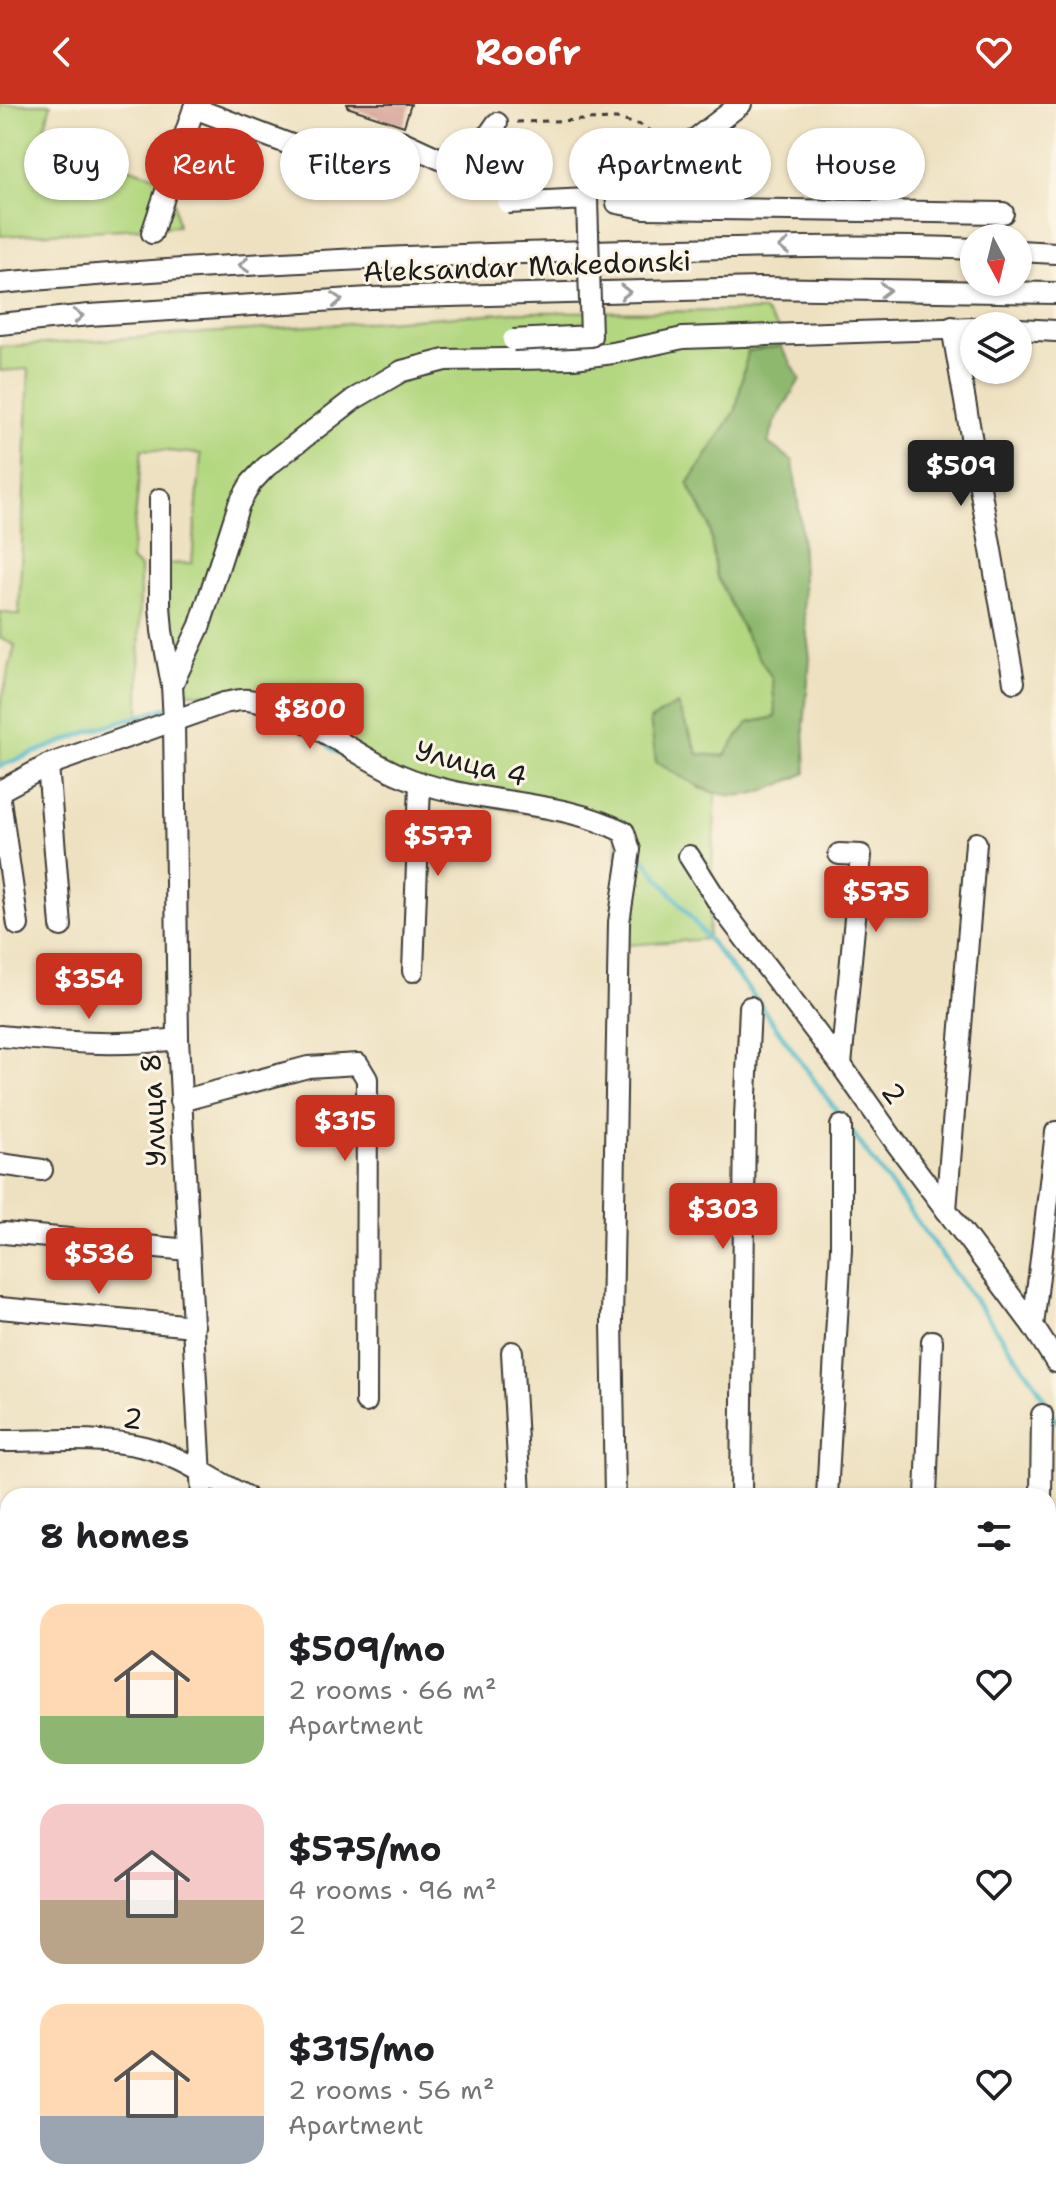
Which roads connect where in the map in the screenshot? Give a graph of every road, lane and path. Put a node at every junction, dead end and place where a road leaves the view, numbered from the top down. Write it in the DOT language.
graph roads {
  1 [pos="741,104"];
  2 [pos="195,106"];
  3 [pos="497,123"];
  4 [pos="646,128"];
  5 [pos="710,128"];
  6 [pos="617,200"];
  7 [pos="508,203"];
  8 [pos="1003,213"];
  9 [pos="152,233"];
  10 [pos="960,248"];
  11 [pos="1032,252"];
  12 [pos="1056,253"];
  13 [pos="0,283"];
  14 [pos="1056,293"];
  15 [pos="0,324"];
  16 [pos="952,327"];
  17 [pos="960,327"];
  18 [pos="1032,330"];
  19 [pos="1056,331"];
  20 [pos="513,340"];
  21 [pos="160,499"];
  22 [pos="1014,682"];
  23 [pos="172,685"];
  24 [pos="174,721"];
  25 [pos="48,765"];
  26 [pos="420,784"];
  27 [pos="0,791"];
  28 [pos="0,800"];
  29 [pos="976,843"];
  30 [pos="839,854"];
  31 [pos="689,856"];
  32 [pos="18,925"];
  33 [pos="61,926"];
  34 [pos="413,971"];
  35 [pos="750,1007"];
  36 [pos="0,1036"];
  37 [pos="178,1039"];
  38 [pos="841,1065"];
  39 [pos="180,1101"];
  40 [pos="841,1126"];
  41 [pos="1056,1132"];
  42 [pos="0,1164"];
  43 [pos="42,1170"];
  44 [pos="946,1210"];
  45 [pos="4,1233"];
  46 [pos="189,1250"];
  47 [pos="0,1308"];
  48 [pos="194,1326"];
  49 [pos="1033,1326"];
  50 [pos="932,1341"];
  51 [pos="512,1352"];
  52 [pos="1056,1362"];
  53 [pos="366,1402"];
  54 [pos="1042,1415"];
  55 [pos="0,1441"];
  56 [pos="201,1469"];
  57 [pos="202,1488"];
  58 [pos="228,1488"];
  59 [pos="520,1488"];
  60 [pos="615,1488"];
  61 [pos="741,1488"];
  62 [pos="827,1488"];
  63 [pos="926,1488"];
  64 [pos="1041,1488"];
  1 -- 5 [label="street"];
  2 -- 3 [label="street"];
  2 -- 9 [label="street"];
  3 -- 4 [label="path"];
  6 -- 8 [label="street"];
  7 -- 20 [label="street, bridge"];
  10 -- 13 [label="street, Aleksandar Makedonski, one-way"];
  11 -- 12 [label="street"];
  15 -- 14 [label="street, Aleksandar Makedonski, one-way"];
  16 -- 17 [label="street"];
  16 -- 22 [label="street"];
  16 -- 23 [label="street"];
  18 -- 19 [label="street"];
  21 -- 23 [label="street, Улица 8"];
  23 -- 24 [label="street, Улица 8"];
  24 -- 25 [label="street, Улица 4"];
  24 -- 26 [label="street, Улица 4"];
  24 -- 37 [label="street, Улица 8"];
  25 -- 27 [label="street, Улица 4"];
  25 -- 33 [label="street"];
  26 -- 34 [label="street"];
  26 -- 60 [label="street, Улица 4"];
  28 -- 32 [label="street"];
  29 -- 44 [label="street"];
  30 -- 38 [label="street"];
  31 -- 38 [label="street, 2"];
  35 -- 61 [label="street"];
  36 -- 37 [label="street"];
  37 -- 39 [label="street, Улица 8"];
  38 -- 44 [label="street, 2"];
  39 -- 46 [label="street, Улица 8"];
  39 -- 53 [label="street"];
  40 -- 62 [label="street"];
  41 -- 49 [label="street"];
  42 -- 43 [label="street"];
  44 -- 49 [label="street, 2"];
  45 -- 46 [label="street"];
  46 -- 48 [label="street, Улица 8"];
  47 -- 48 [label="street"];
  48 -- 56 [label="street, Улица 8"];
  49 -- 52 [label="street, 2"];
  50 -- 63 [label="street"];
  51 -- 59 [label="street"];
  54 -- 64 [label="street"];
  55 -- 56 [label="street, 2"];
  56 -- 57 [label="street, Улица 8"];
  56 -- 58 [label="street, 2"];
}
